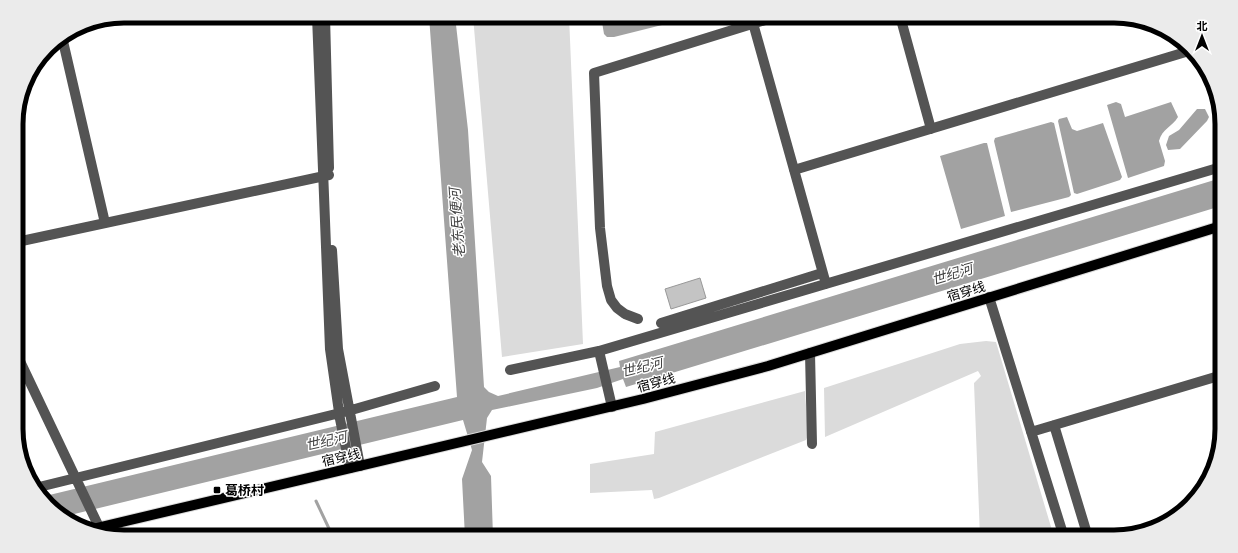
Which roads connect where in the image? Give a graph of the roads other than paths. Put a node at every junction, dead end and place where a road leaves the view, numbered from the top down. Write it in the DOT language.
graph roads {
  1 [pos="317,23"];
  2 [pos="325,23"];
  3 [pos="743,23"];
  4 [pos="753,23"];
  5 [pos="902,23"];
  6 [pos="63,44"];
  7 [pos="1182,53"];
  8 [pos="931,128"];
  9 [pos="1215,168"];
  10 [pos="794,170"];
  11 [pos="326,176"];
  12 [pos="104,223"];
  13 [pos="1215,228"];
  14 [pos="23,240"];
  15 [pos="822,273"];
  16 [pos="826,284"];
  17 [pos="990,297"];
  18 [pos="638,319"];
  19 [pos="661,323"];
  20 [pos="810,353"];
  21 [pos="600,356"];
  22 [pos="23,368"];
  23 [pos="510,370"];
  24 [pos="1215,377"];
  25 [pos="435,386"];
  26 [pos="612,406"];
  27 [pos="344,415"];
  28 [pos="1054,425"];
  29 [pos="1031,432"];
  30 [pos="812,444"];
  31 [pos="355,467"];
  32 [pos="77,480"];
  33 [pos="42,487"];
  34 [pos="99,527"];
  35 [pos="1062,530"];
  36 [pos="1086,530"];
  1 -- 11 [label="street"];
  2 -- 11 [label="street"];
  3 -- 18 [label="street"];
  4 -- 10 [label="street"];
  5 -- 8 [label="street"];
  6 -- 12 [label="street"];
  7 -- 8 [label="street"];
  8 -- 10 [label="street"];
  9 -- 16 [label="street"];
  10 -- 15 [label="street"];
  11 -- 12 [label="street"];
  11 -- 27 [label="street"];
  12 -- 14 [label="street"];
  13 -- 17 [label="main road, 宿穿线"];
  15 -- 16 [label="street"];
  15 -- 19 [label="street"];
  16 -- 21 [label="street"];
  17 -- 20 [label="main road, 宿穿线"];
  17 -- 29 [label="street"];
  20 -- 26 [label="main road, 宿穿线"];
  20 -- 30 [label="street"];
  21 -- 23 [label="street"];
  21 -- 26 [label="street"];
  22 -- 32 [label="street"];
  24 -- 28 [label="street"];
  25 -- 27 [label="street"];
  26 -- 31 [label="main road, 宿穿线"];
  27 -- 31 [label="street"];
  27 -- 32 [label="street"];
  28 -- 29 [label="street"];
  28 -- 36 [label="street"];
  29 -- 35 [label="street"];
  31 -- 34 [label="main road, 宿穿线"];
  32 -- 33 [label="street"];
  32 -- 34 [label="street"];
}
